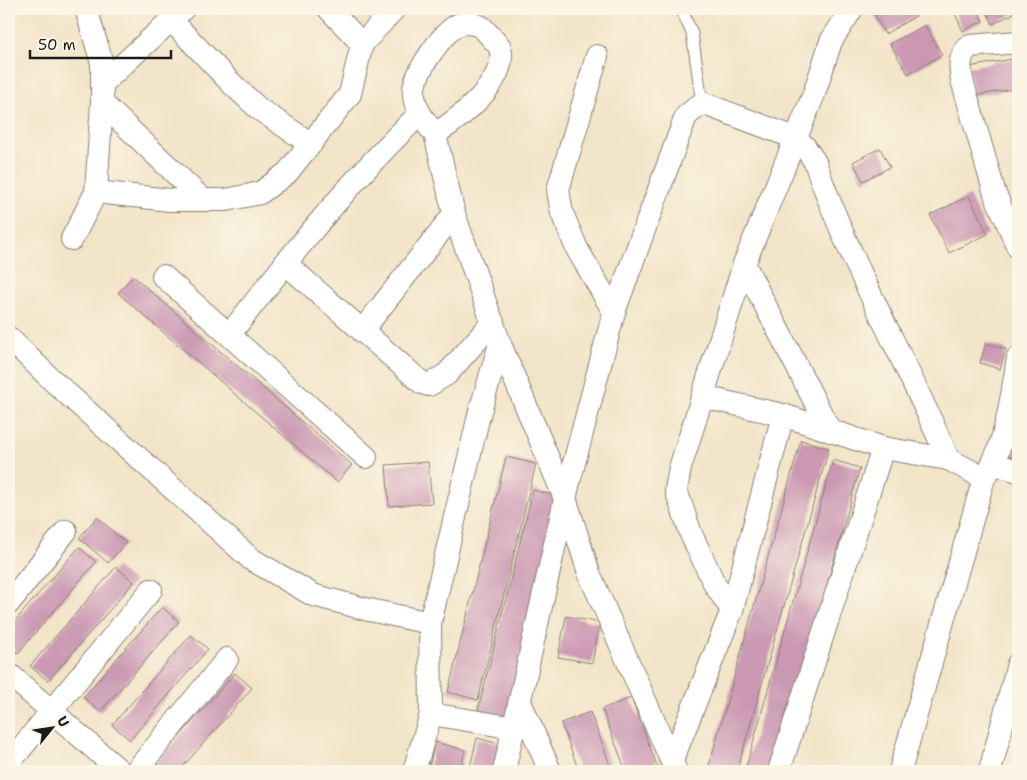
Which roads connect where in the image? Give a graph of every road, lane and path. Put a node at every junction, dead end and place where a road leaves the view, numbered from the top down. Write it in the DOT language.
graph roads {
  1 [pos="86,9"];
  2 [pos="329,9"];
  3 [pos="394,9"];
  4 [pos="681,9"];
  5 [pos="846,11"];
  6 [pos="177,15"];
  7 [pos="1018,42"];
  8 [pos="362,44"];
  9 [pos="597,56"];
  10 [pos="102,93"];
  11 [pos="702,103"];
  12 [pos="420,114"];
  13 [pos="435,134"];
  14 [pos="795,138"];
  15 [pos="311,144"];
  16 [pos="96,192"];
  17 [pos="202,200"];
  18 [pos="454,214"];
  19 [pos="72,240"];
  20 [pos="1018,247"];
  21 [pos="285,263"];
  22 [pos="744,264"];
  23 [pos="163,276"];
  24 [pos="614,312"];
  25 [pos="493,322"];
  26 [pos="362,331"];
  27 [pos="230,334"];
  28 [pos="9,338"];
  29 [pos="500,344"];
  30 [pos="1018,358"];
  31 [pos="1016,392"];
  32 [pos="703,397"];
  33 [pos="783,415"];
  34 [pos="830,431"];
  35 [pos="883,448"];
  36 [pos="366,457"];
  37 [pos="948,458"];
  38 [pos="989,471"];
  39 [pos="1018,471"];
  40 [pos="566,502"];
  41 [pos="66,531"];
  42 [pos="151,590"];
  43 [pos="9,603"];
  44 [pos="732,610"];
  45 [pos="430,623"];
  46 [pos="227,659"];
  47 [pos="1018,664"];
  48 [pos="9,674"];
  49 [pos="521,704"];
  50 [pos="53,711"];
  51 [pos="431,714"];
  52 [pos="515,728"];
  53 [pos="9,763"];
  54 [pos="674,766"];
  55 [pos="120,771"];
  56 [pos="136,771"];
  57 [pos="414,771"];
  58 [pos="504,771"];
  59 [pos="550,771"];
  60 [pos="779,771"];
  61 [pos="900,771"];
  62 [pos="990,771"];
  1 -- 10 [label="street"];
  2 -- 8 [label="street"];
  3 -- 8 [label="street"];
  4 -- 11 [label="lane"];
  5 -- 14 [label="street"];
  6 -- 10 [label="street"];
  6 -- 15 [label="street"];
  7 -- 20 [label="street"];
  8 -- 15 [label="street"];
  9 -- 24 [label="street"];
  10 -- 16 [label="street"];
  10 -- 17 [label="street"];
  11 -- 14 [label="street"];
  11 -- 24 [label="street"];
  12 -- 13 [label="street"];
  12 -- 13 [label="street"];
  12 -- 21 [label="street"];
  13 -- 18 [label="street"];
  14 -- 22 [label="street"];
  14 -- 37 [label="street"];
  15 -- 17 [label="street"];
  16 -- 17 [label="street"];
  16 -- 19 [label="street"];
  18 -- 25 [label="street"];
  18 -- 26 [label="street"];
  21 -- 26 [label="street"];
  21 -- 27 [label="street"];
  22 -- 32 [label="street"];
  22 -- 34 [label="street"];
  23 -- 27 [label="street"];
  24 -- 40 [label="street"];
  25 -- 26 [label="street"];
  25 -- 29 [label="street"];
  27 -- 36 [label="street"];
  28 -- 45 [label="street"];
  29 -- 40 [label="street"];
  29 -- 45 [label="street"];
  30 -- 31 [label="street"];
  31 -- 38 [label="street"];
  32 -- 33 [label="street"];
  32 -- 44 [label="street"];
  33 -- 34 [label="street"];
  33 -- 44 [label="street"];
  34 -- 35 [label="street"];
  35 -- 37 [label="street"];
  35 -- 60 [label="street"];
  37 -- 38 [label="street"];
  38 -- 39 [label="street"];
  38 -- 61 [label="street"];
  40 -- 49 [label="street"];
  40 -- 54 [label="street"];
  41 -- 43 [label="street"];
  42 -- 50 [label="street"];
  44 -- 54 [label="street"];
  45 -- 51 [label="street"];
  46 -- 56 [label="street"];
  47 -- 62 [label="street"];
  48 -- 50 [label="street"];
  49 -- 52 [label="street"];
  49 -- 59 [label="street"];
  50 -- 53 [label="street"];
  50 -- 55 [label="street"];
  51 -- 52 [label="street"];
  51 -- 57 [label="street"];
  52 -- 58 [label="street"];
}
